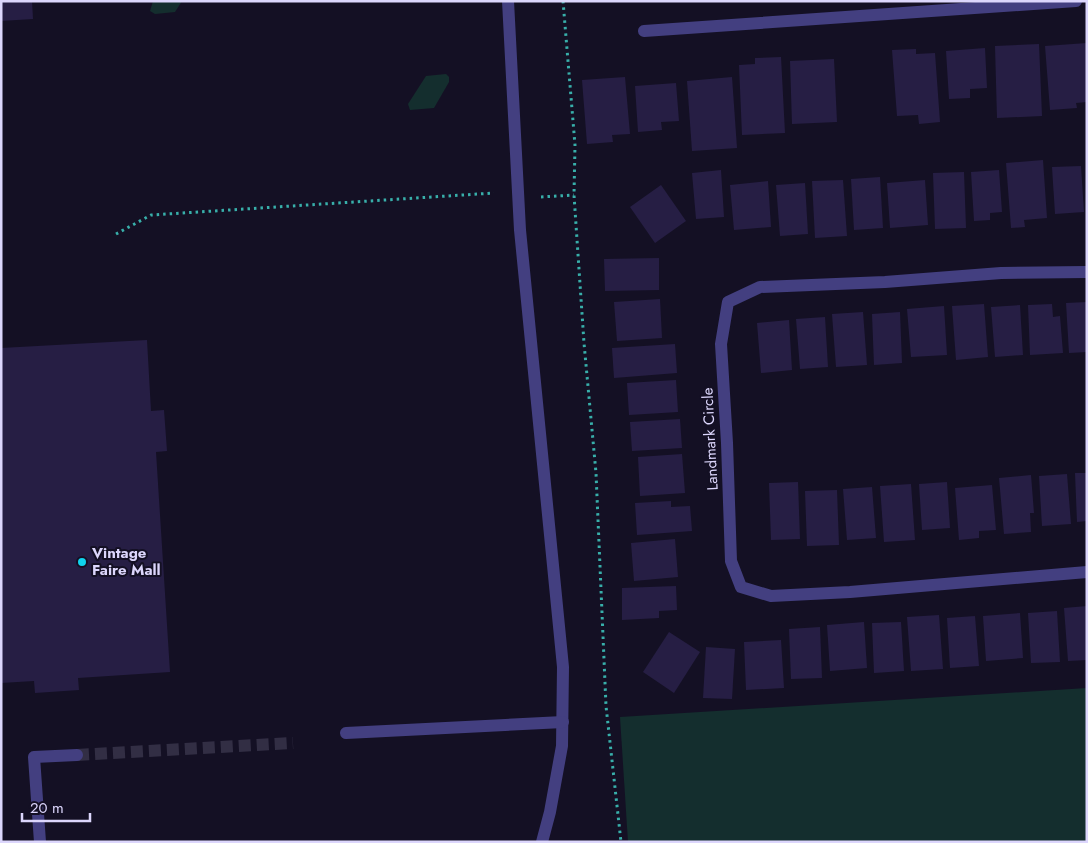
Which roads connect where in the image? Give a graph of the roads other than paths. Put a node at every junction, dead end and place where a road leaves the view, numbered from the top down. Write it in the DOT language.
graph roads {
  1 [pos="508,1"];
  2 [pos="1076,1"];
  3 [pos="644,31"];
  4 [pos="1087,272"];
  5 [pos="1087,572"];
  6 [pos="563,722"];
  7 [pos="346,733"];
  8 [pos="77,755"];
  9 [pos="40,842"];
  10 [pos="542,842"];
  1 -- 6 [label="street"];
  2 -- 3 [label="street"];
  4 -- 5 [label="street, Landmark Circle"];
  6 -- 7 [label="street"];
  6 -- 10 [label="street"];
  8 -- 9 [label="street"];
}
